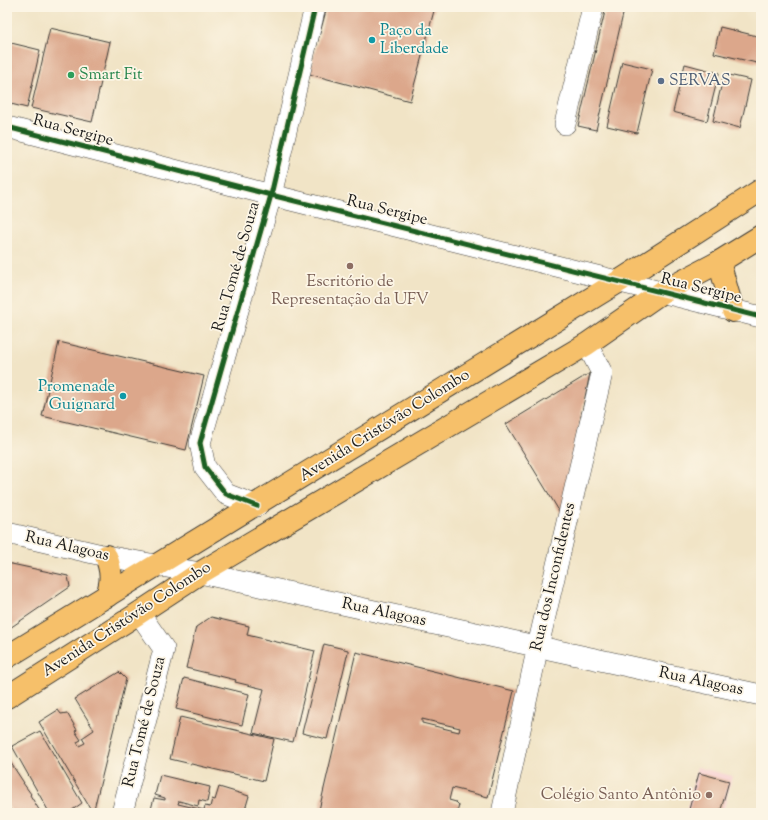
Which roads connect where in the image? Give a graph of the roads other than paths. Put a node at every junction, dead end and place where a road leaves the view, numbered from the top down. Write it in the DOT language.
graph roads {
  1 [pos="315,7"];
  2 [pos="593,7"];
  3 [pos="565,124"];
  4 [pos="7,127"];
  5 [pos="761,190"];
  6 [pos="271,196"];
  7 [pos="761,236"];
  8 [pos="719,262"];
  9 [pos="618,282"];
  10 [pos="662,292"];
  11 [pos="733,311"];
  12 [pos="761,317"];
  13 [pos="587,344"];
  14 [pos="257,506"];
  15 [pos="7,534"];
  16 [pos="106,556"];
  17 [pos="156,566"];
  18 [pos="200,573"];
  19 [pos="107,596"];
  20 [pos="140,613"];
  21 [pos="538,646"];
  22 [pos="7,657"];
  23 [pos="761,695"];
  24 [pos="7,697"];
  25 [pos="122,813"];
  26 [pos="502,813"];
  1 -- 6 [label="street, Rua Tomé de Souza"];
  2 -- 3 [label="street"];
  4 -- 6 [label="street, Rua Sergipe"];
  5 -- 9 [label="main road, Avenida Cristóvão Colombo"];
  6 -- 9 [label="street, Rua Sergipe"];
  6 -- 14 [label="street, Rua Tomé de Souza"];
  7 -- 8 [label="main road, Avenida Cristóvão Colombo"];
  8 -- 10 [label="main road, Avenida Cristóvão Colombo"];
  8 -- 11 [label="main road"];
  9 -- 10 [label="street, Rua Sergipe"];
  9 -- 14 [label="main road, Avenida Cristóvão Colombo"];
  10 -- 11 [label="street, Rua Sergipe"];
  10 -- 13 [label="main road, Avenida Cristóvão Colombo"];
  11 -- 12 [label="street, Rua Sergipe"];
  13 -- 18 [label="main road, Avenida Cristóvão Colombo"];
  13 -- 21 [label="street, Rua dos Inconfidentes"];
  14 -- 17 [label="main road, Avenida Cristóvão Colombo"];
  15 -- 16 [label="street, Rua Alagoas"];
  16 -- 17 [label="street, Rua Alagoas"];
  16 -- 19 [label="main road"];
  17 -- 18 [label="street, Rua Alagoas"];
  17 -- 19 [label="main road, Avenida Cristóvão Colombo"];
  18 -- 20 [label="main road, Avenida Cristóvão Colombo"];
  18 -- 21 [label="street, Rua Alagoas"];
  19 -- 22 [label="main road, Avenida Cristóvão Colombo"];
  20 -- 24 [label="main road, Avenida Cristóvão Colombo"];
  20 -- 25 [label="street, Rua Tomé de Souza"];
  21 -- 23 [label="street, Rua Alagoas"];
  21 -- 26 [label="street, Rua dos Inconfidentes"];
}
